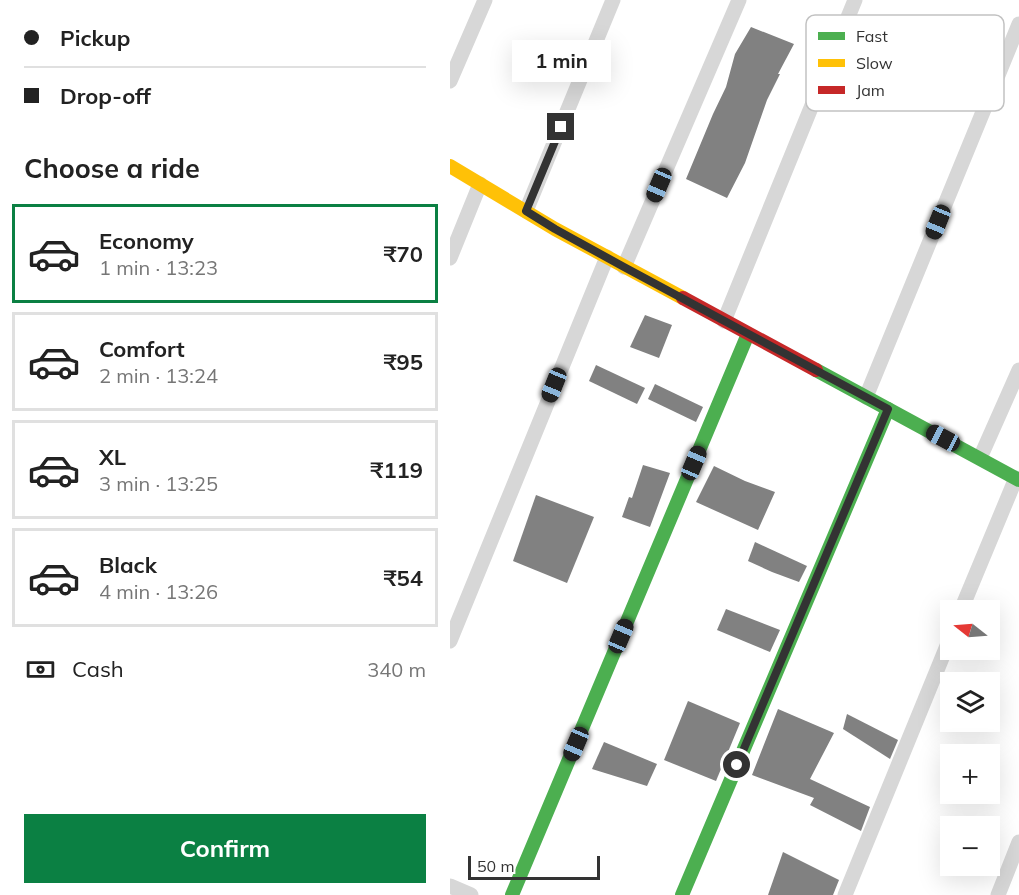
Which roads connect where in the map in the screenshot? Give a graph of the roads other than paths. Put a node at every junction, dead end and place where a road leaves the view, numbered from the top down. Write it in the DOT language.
graph roads {
  1 [pos="485,0"];
  2 [pos="613,0"];
  3 [pos="739,0"];
  4 [pos="855,0"];
  5 [pos="849,15"];
  6 [pos="1019,24"];
  7 [pos="1004,61"];
  8 [pos="450,81"];
  9 [pos="810,111"];
  10 [pos="983,111"];
  11 [pos="450,166"];
  12 [pos="480,184"];
  13 [pos="526,211"];
  14 [pos="607,257"];
  15 [pos="450,258"];
  16 [pos="624,267"];
  17 [pos="724,321"];
  18 [pos="748,334"];
  19 [pos="1019,370"];
  20 [pos="866,397"];
  21 [pos="888,409"];
  22 [pos="980,458"];
  23 [pos="1017,479"];
  24 [pos="965,600"];
  25 [pos="450,640"];
  26 [pos="941,660"];
  27 [pos="1019,842"];
  28 [pos="450,886"];
  29 [pos="471,895"];
  30 [pos="512,895"];
  31 [pos="682,895"];
  32 [pos="845,895"];
  33 [pos="998,895"];
  1 -- 8 [label="street"];
  2 -- 13 [label="street"];
  3 -- 16 [label="street"];
  4 -- 5 [label="street"];
  6 -- 7 [label="street"];
  9 -- 17 [label="street"];
  10 -- 20 [label="street"];
  11 -- 12 [label="street"];
  12 -- 13 [label="street"];
  12 -- 15 [label="street"];
  13 -- 14 [label="street"];
  14 -- 16 [label="street"];
  14 -- 25 [label="street"];
  16 -- 17 [label="street"];
  17 -- 18 [label="street"];
  18 -- 20 [label="street"];
  18 -- 30 [label="street"];
  19 -- 22 [label="street"];
  20 -- 21 [label="street"];
  21 -- 22 [label="street"];
  21 -- 31 [label="street"];
  22 -- 23 [label="street"];
  23 -- 24 [label="street"];
  26 -- 32 [label="street"];
  27 -- 33 [label="street"];
  28 -- 29 [label="street"];
}
